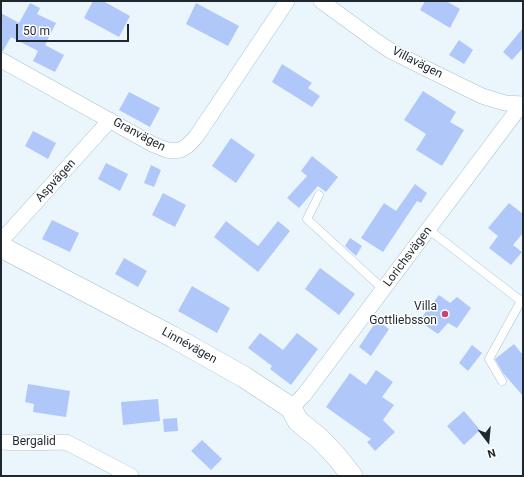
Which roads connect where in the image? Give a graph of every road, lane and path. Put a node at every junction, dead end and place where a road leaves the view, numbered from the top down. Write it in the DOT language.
graph roads {
  1 [pos="287,1"];
  2 [pos="321,1"];
  3 [pos="1,60"];
  4 [pos="523,104"];
  5 [pos="110,120"];
  6 [pos="319,195"];
  7 [pos="428,229"];
  8 [pos="1,241"];
  9 [pos="1,247"];
  10 [pos="383,290"];
  11 [pos="522,300"];
  12 [pos="502,381"];
  13 [pos="291,408"];
  14 [pos="1,442"];
  15 [pos="131,476"];
  16 [pos="352,476"];
  1 -- 5 [label="street, Granvägen"];
  2 -- 4 [label="street, Villavägen"];
  3 -- 5 [label="street, Granvägen"];
  4 -- 7 [label="street, Lorichsvägen"];
  5 -- 8 [label="street, Aspvägen"];
  6 -- 10 [label="lane"];
  7 -- 10 [label="street, Lorichsvägen"];
  7 -- 11 [label="lane"];
  9 -- 13 [label="street, Linnévägen"];
  10 -- 13 [label="street, Lorichsvägen"];
  11 -- 12 [label="lane"];
  13 -- 16 [label="street, Linnévägen"];
  14 -- 15 [label="street, Bergalid"];
}
